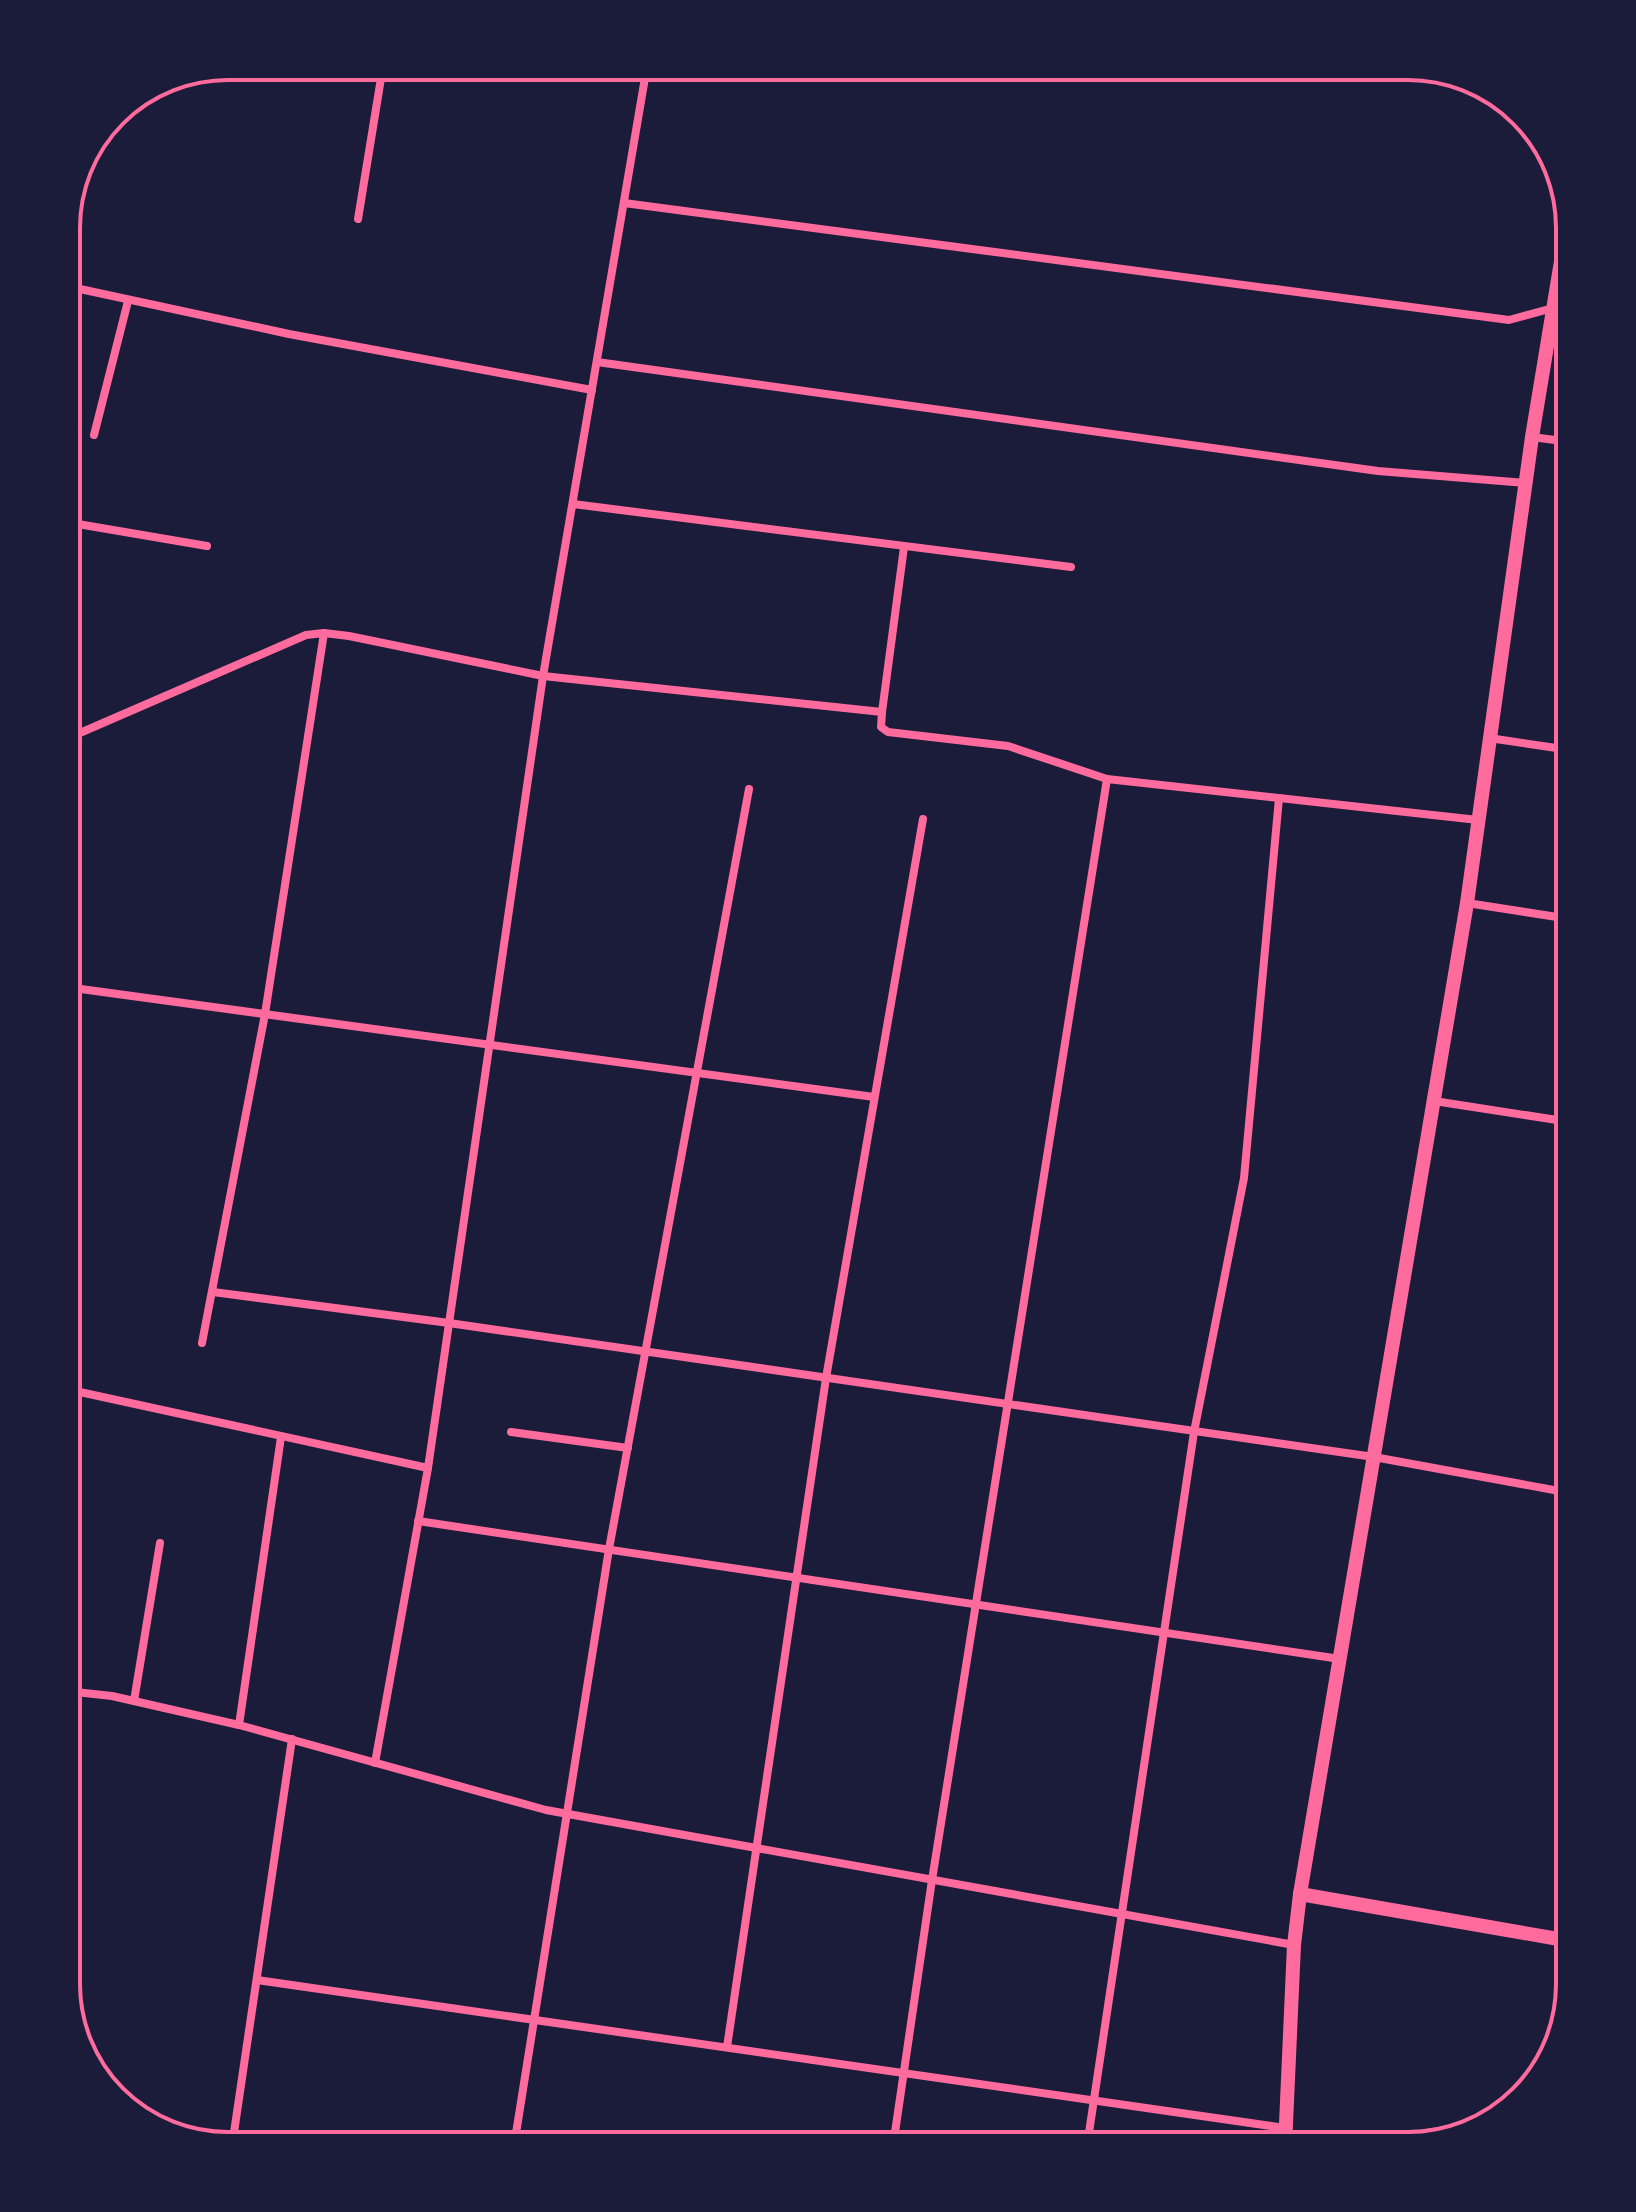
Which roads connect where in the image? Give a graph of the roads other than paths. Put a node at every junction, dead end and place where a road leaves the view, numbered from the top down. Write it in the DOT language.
graph roads {
  1 [pos="381,80"];
  2 [pos="645,80"];
  3 [pos="624,203"];
  4 [pos="358,219"];
  5 [pos="80,289"];
  6 [pos="1556,299"];
  7 [pos="128,301"];
  8 [pos="1554,308"];
  9 [pos="597,362"];
  10 [pos="592,390"];
  11 [pos="94,435"];
  12 [pos="1532,437"];
  13 [pos="1556,440"];
  14 [pos="1526,483"];
  15 [pos="573,504"];
  16 [pos="80,524"];
  17 [pos="207,546"];
  18 [pos="904,547"];
  19 [pos="1071,567"];
  20 [pos="324,633"];
  21 [pos="543,676"];
  22 [pos="882,712"];
  23 [pos="80,733"];
  24 [pos="1489,738"];
  25 [pos="1556,748"];
  26 [pos="1107,779"];
  27 [pos="749,789"];
  28 [pos="1279,798"];
  29 [pos="923,819"];
  30 [pos="1478,820"];
  31 [pos="1467,903"];
  32 [pos="1556,917"];
  33 [pos="80,989"];
  34 [pos="265,1014"];
  35 [pos="489,1046"];
  36 [pos="696,1073"];
  37 [pos="874,1097"];
  38 [pos="1434,1101"];
  39 [pos="1556,1120"];
  40 [pos="213,1292"];
  41 [pos="449,1323"];
  42 [pos="202,1343"];
  43 [pos="645,1352"];
  44 [pos="826,1378"];
  45 [pos="80,1392"];
  46 [pos="1007,1404"];
  47 [pos="511,1432"];
  48 [pos="1194,1432"];
  49 [pos="281,1437"];
  50 [pos="628,1448"];
  51 [pos="1374,1457"];
  52 [pos="428,1468"];
  53 [pos="1556,1490"];
  54 [pos="418,1521"];
  55 [pos="160,1543"];
  56 [pos="609,1549"];
  57 [pos="797,1578"];
  58 [pos="976,1604"];
  59 [pos="1164,1633"];
  60 [pos="1340,1659"];
  61 [pos="80,1693"];
  62 [pos="134,1701"];
  63 [pos="239,1725"];
  64 [pos="292,1739"];
  65 [pos="375,1763"];
  66 [pos="567,1814"];
  67 [pos="756,1848"];
  68 [pos="932,1880"];
  69 [pos="1300,1894"];
  70 [pos="1121,1914"];
  71 [pos="1556,1939"];
  72 [pos="1294,1945"];
  73 [pos="257,1980"];
  74 [pos="534,2020"];
  75 [pos="727,2047"];
  76 [pos="904,2073"];
  77 [pos="1093,2100"];
  78 [pos="1285,2128"];
  79 [pos="234,2132"];
  80 [pos="516,2132"];
  81 [pos="895,2132"];
  82 [pos="1089,2132"];
  83 [pos="1285,2132"];
  1 -- 4 [label="street"];
  2 -- 3 [label="street"];
  3 -- 8 [label="street"];
  3 -- 9 [label="street"];
  5 -- 7 [label="street"];
  6 -- 8 [label="street"];
  7 -- 10 [label="street"];
  7 -- 11 [label="street"];
  8 -- 12 [label="street"];
  9 -- 10 [label="street"];
  9 -- 14 [label="street"];
  10 -- 15 [label="street"];
  12 -- 13 [label="street"];
  12 -- 14 [label="street"];
  14 -- 24 [label="street"];
  15 -- 18 [label="street"];
  15 -- 21 [label="street"];
  16 -- 17 [label="street"];
  18 -- 19 [label="street"];
  18 -- 22 [label="street"];
  20 -- 21 [label="street"];
  20 -- 23 [label="street"];
  20 -- 34 [label="street"];
  21 -- 22 [label="street"];
  21 -- 35 [label="street"];
  22 -- 26 [label="street"];
  24 -- 25 [label="street"];
  24 -- 30 [label="street"];
  26 -- 28 [label="street"];
  26 -- 46 [label="street"];
  27 -- 36 [label="street"];
  28 -- 30 [label="street"];
  28 -- 48 [label="street"];
  29 -- 37 [label="street"];
  30 -- 31 [label="street"];
  31 -- 32 [label="street"];
  31 -- 38 [label="street"];
  33 -- 34 [label="street"];
  34 -- 35 [label="street"];
  34 -- 40 [label="street"];
  35 -- 36 [label="street"];
  35 -- 41 [label="street"];
  36 -- 37 [label="street"];
  36 -- 43 [label="street"];
  37 -- 44 [label="street"];
  38 -- 39 [label="street"];
  38 -- 51 [label="street"];
  40 -- 41 [label="street"];
  40 -- 42 [label="street"];
  41 -- 43 [label="street"];
  41 -- 52 [label="street"];
  43 -- 44 [label="street"];
  43 -- 50 [label="street"];
  44 -- 46 [label="street"];
  44 -- 57 [label="street"];
  45 -- 49 [label="street"];
  46 -- 48 [label="street"];
  46 -- 58 [label="street"];
  47 -- 50 [label="street"];
  48 -- 51 [label="street"];
  48 -- 59 [label="street"];
  49 -- 52 [label="street"];
  49 -- 63 [label="street"];
  50 -- 56 [label="street"];
  51 -- 53 [label="street"];
  51 -- 60 [label="street"];
  52 -- 54 [label="street"];
  54 -- 56 [label="street"];
  54 -- 65 [label="street"];
  55 -- 62 [label="street"];
  56 -- 57 [label="street"];
  56 -- 66 [label="street"];
  57 -- 58 [label="street"];
  57 -- 67 [label="street"];
  58 -- 59 [label="street"];
  58 -- 68 [label="street"];
  59 -- 60 [label="street"];
  59 -- 70 [label="street"];
  60 -- 69 [label="street"];
  61 -- 62 [label="street"];
  62 -- 63 [label="street"];
  63 -- 64 [label="street"];
  64 -- 65 [label="street"];
  64 -- 73 [label="street"];
  65 -- 66 [label="street"];
  66 -- 67 [label="street"];
  66 -- 74 [label="street"];
  67 -- 68 [label="street"];
  67 -- 75 [label="street"];
  68 -- 70 [label="street"];
  68 -- 76 [label="street"];
  69 -- 71 [label="street"];
  69 -- 72 [label="street"];
  70 -- 72 [label="street"];
  70 -- 77 [label="street"];
  72 -- 78 [label="street"];
  73 -- 74 [label="street"];
  73 -- 79 [label="street"];
  74 -- 75 [label="street"];
  74 -- 80 [label="street"];
  75 -- 76 [label="street"];
  76 -- 77 [label="street"];
  76 -- 81 [label="street"];
  77 -- 78 [label="street"];
  77 -- 82 [label="street"];
  78 -- 83 [label="street"];
}
